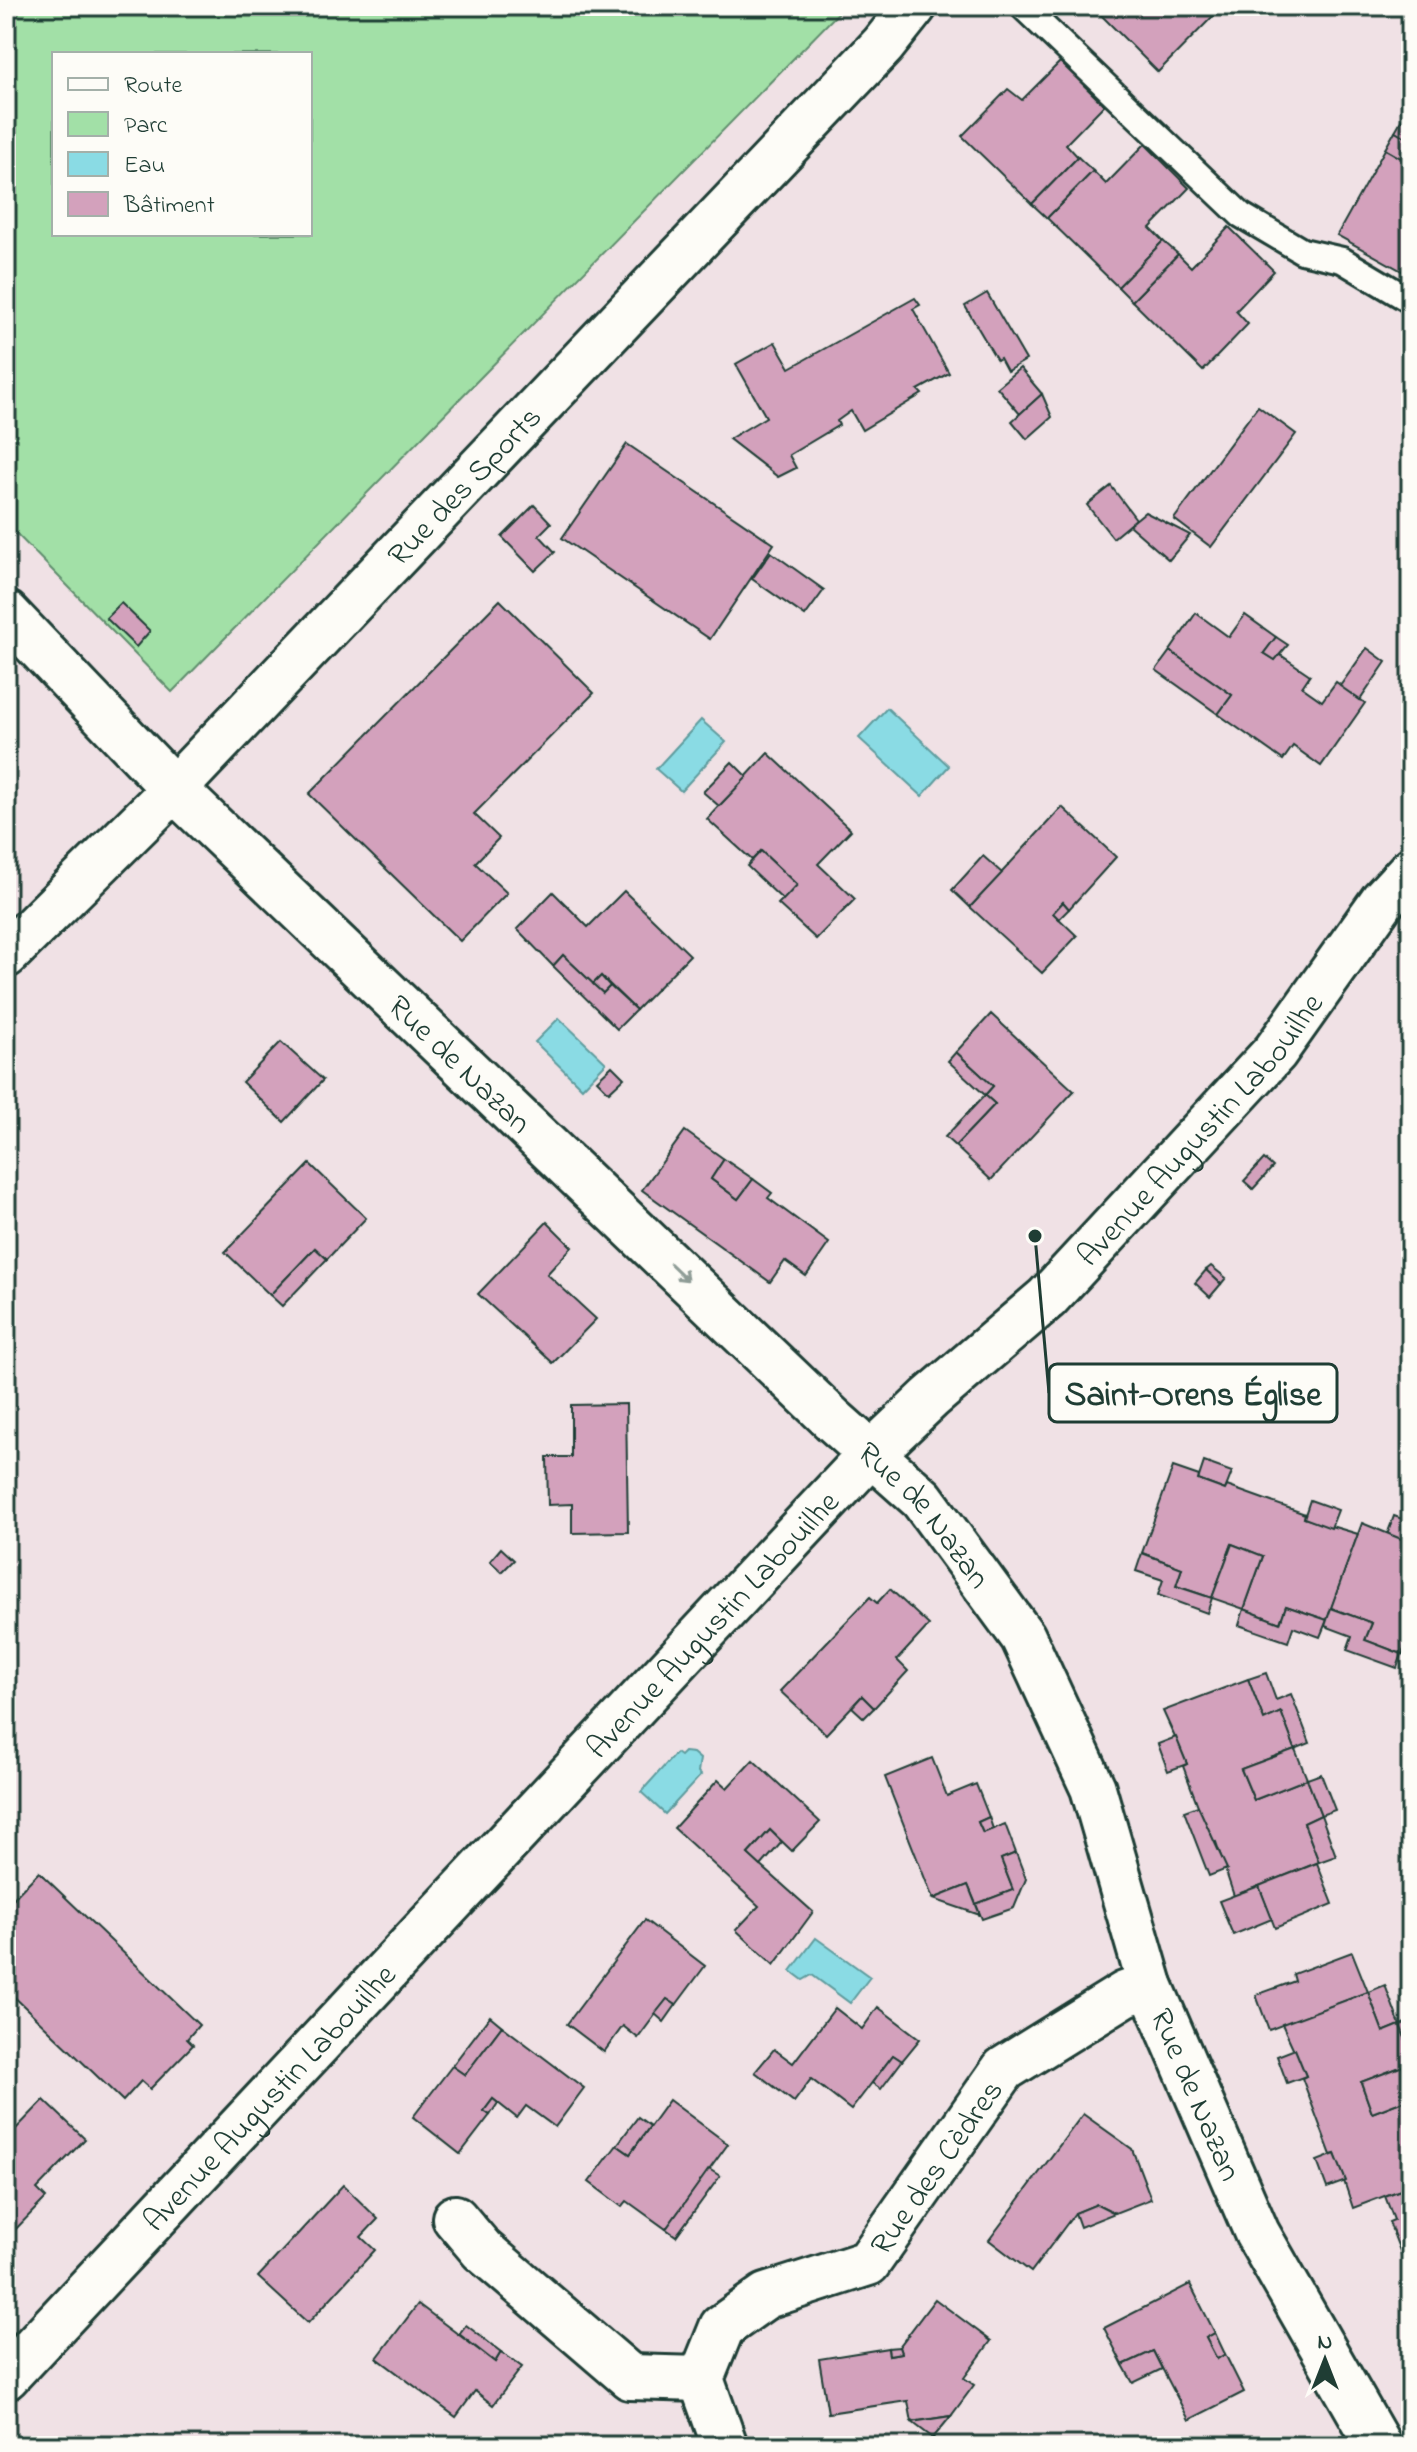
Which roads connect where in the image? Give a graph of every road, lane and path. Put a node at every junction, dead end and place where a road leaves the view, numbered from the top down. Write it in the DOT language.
graph roads {
  1 [pos="914,6"];
  2 [pos="1022,6"];
  3 [pos="1411,301"];
  4 [pos="6,613"];
  5 [pos="174,789"];
  6 [pos="1411,870"];
  7 [pos="6,955"];
  8 [pos="870,1455"];
  9 [pos="1150,1985"];
  10 [pos="455,2218"];
  11 [pos="6,2377"];
  12 [pos="701,2379"];
  13 [pos="725,2446"];
  14 [pos="1379,2446"];
  1 -- 5 [label="street, Rue des Sports"];
  2 -- 3 [label="lane"];
  4 -- 5 [label="street, Rue de Nazan"];
  5 -- 7 [label="street, Rue des Sports"];
  5 -- 8 [label="street, Rue de Nazan, one-way"];
  6 -- 8 [label="street, Avenue Augustin Labouilhe"];
  8 -- 9 [label="street, Rue de Nazan"];
  8 -- 11 [label="street, Avenue Augustin Labouilhe"];
  9 -- 12 [label="street, Rue des Cèdres"];
  9 -- 14 [label="street, Rue de Nazan"];
  10 -- 12 [label="street"];
  12 -- 13 [label="street"];
}
